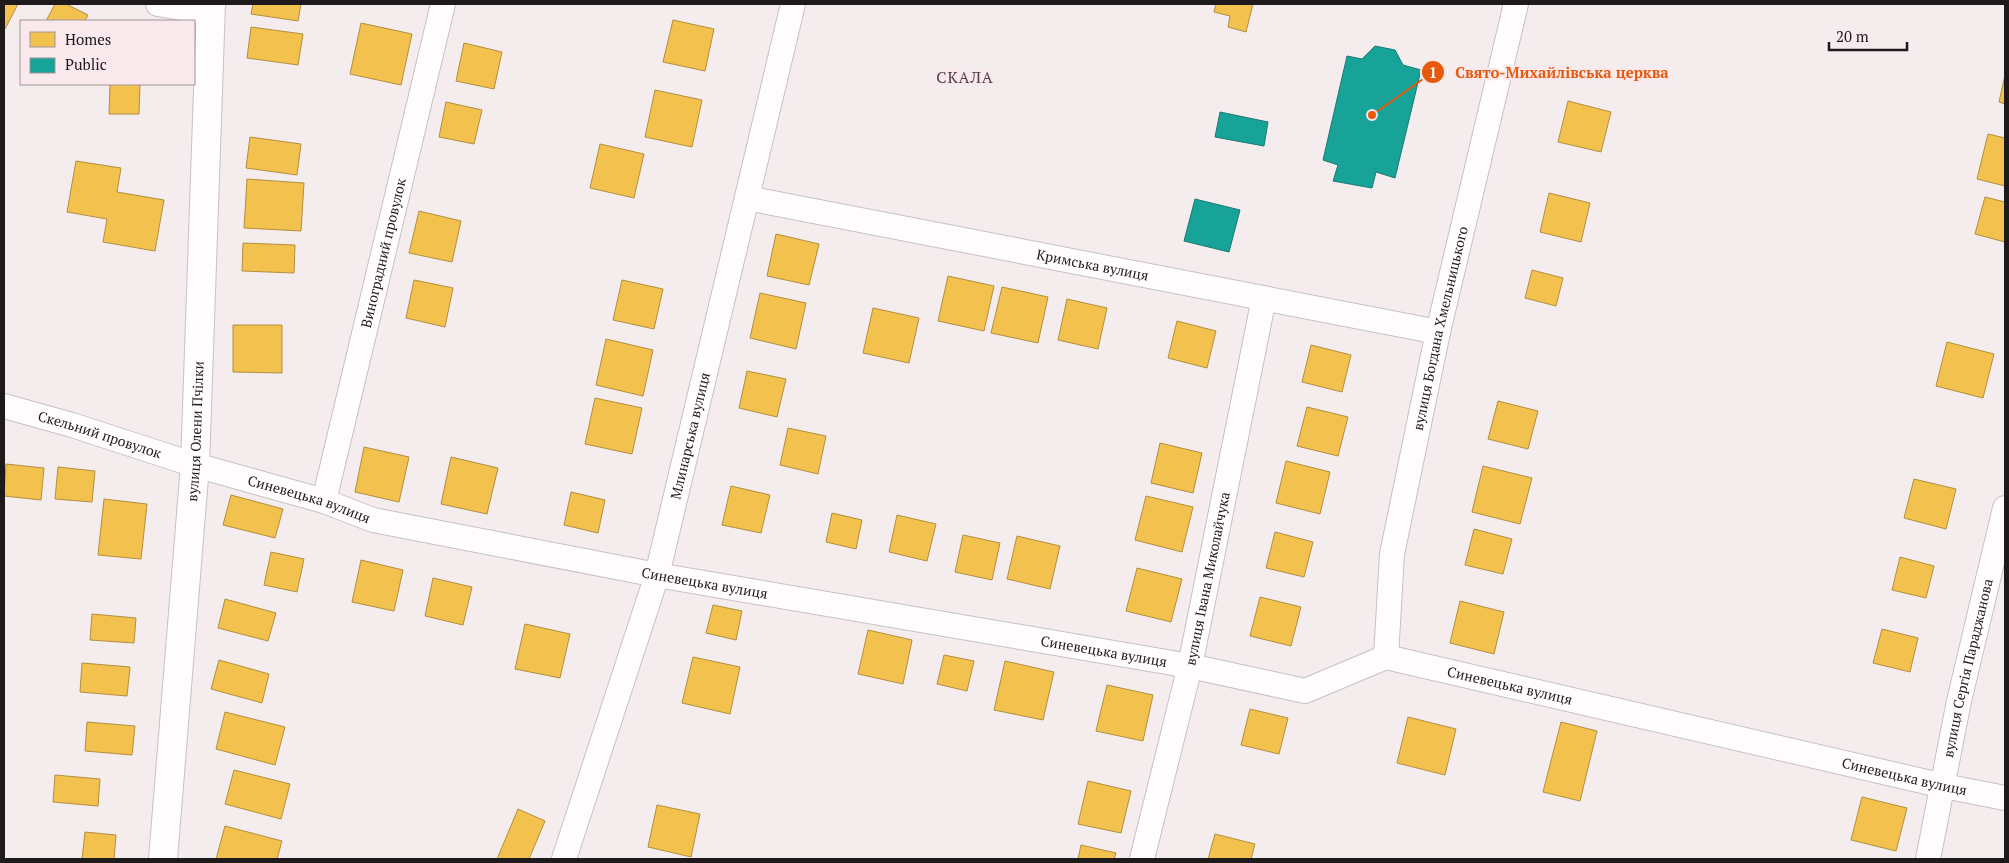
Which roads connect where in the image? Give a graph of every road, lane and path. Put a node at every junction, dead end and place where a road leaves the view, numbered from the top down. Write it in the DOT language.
graph roads {
  1 [pos="158,4"];
  2 [pos="443,4"];
  3 [pos="793,4"];
  4 [pos="1516,4"];
  5 [pos="211,8"];
  6 [pos="747,198"];
  7 [pos="1264,298"];
  8 [pos="1438,332"];
  9 [pos="4,406"];
  10 [pos="195,465"];
  11 [pos="324,501"];
  12 [pos="2005,508"];
  13 [pos="657,575"];
  14 [pos="1386,657"];
  15 [pos="1190,666"];
  16 [pos="1944,786"];
  17 [pos="2005,798"];
  18 [pos="163,859"];
  19 [pos="564,859"];
  20 [pos="1142,859"];
  21 [pos="1928,859"];
  1 -- 5 [label="street"];
  2 -- 11 [label="street, Виноградний провулок"];
  3 -- 6 [label="street, Млинарська вулиця"];
  4 -- 8 [label="street, вулиця Богдана Хмельницького"];
  5 -- 10 [label="street, вулиця Олени Пчілки"];
  6 -- 7 [label="street, Кримська вулиця"];
  6 -- 13 [label="street, Млинарська вулиця"];
  7 -- 8 [label="street, Кримська вулиця"];
  7 -- 15 [label="street, вулиця Івана Миколайчука"];
  8 -- 14 [label="street, вулиця Богдана Хмельницького"];
  9 -- 10 [label="street, Скельний провулок"];
  10 -- 11 [label="street, Синевецька вулиця"];
  10 -- 18 [label="street, вулиця Олени Пчілки"];
  11 -- 13 [label="street, Синевецька вулиця"];
  12 -- 16 [label="street, вулиця Сергія Параджанова"];
  13 -- 15 [label="street, Синевецька вулиця"];
  13 -- 19 [label="street, Млинарська вулиця"];
  14 -- 15 [label="street, Синевецька вулиця"];
  14 -- 16 [label="street, Синевецька вулиця"];
  15 -- 20 [label="street, вулиця Івана Миколайчука"];
  16 -- 17 [label="street, Синевецька вулиця"];
  16 -- 21 [label="street, вулиця Сергія Параджанова"];
}
